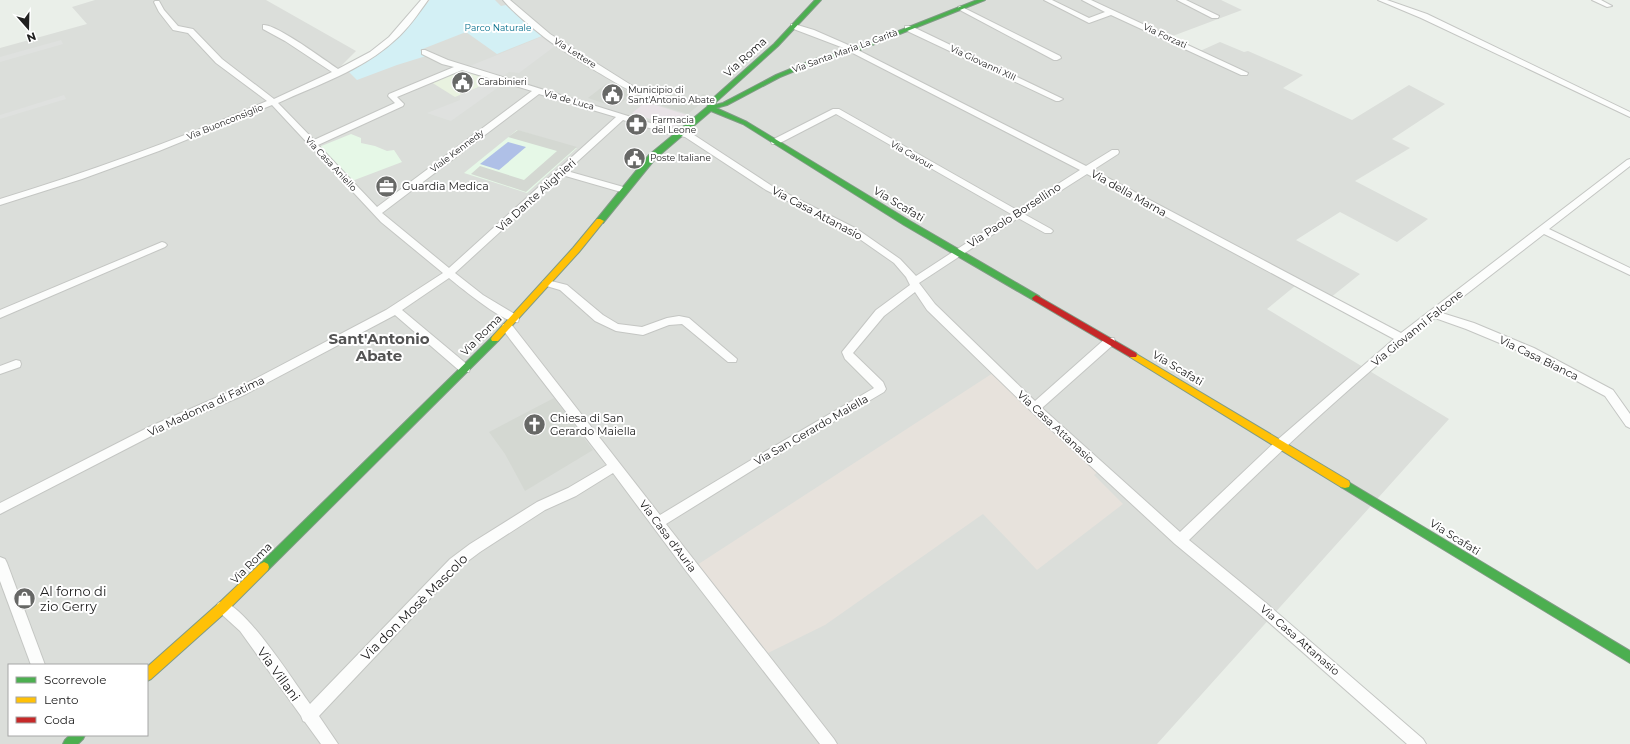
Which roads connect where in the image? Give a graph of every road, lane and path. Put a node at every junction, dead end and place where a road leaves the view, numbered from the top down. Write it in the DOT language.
graph roads {
  1 [pos="425,0"];
  2 [pos="506,0"];
  3 [pos="818,0"];
  4 [pos="982,0"];
  5 [pos="1047,0"];
  6 [pos="1085,0"];
  7 [pos="1180,0"];
  8 [pos="1381,0"];
  9 [pos="1595,0"];
  10 [pos="157,2"];
  11 [pos="1609,6"];
  12 [pos="960,8"];
  13 [pos="1111,12"];
  14 [pos="1215,16"];
  15 [pos="794,26"];
  16 [pos="266,27"];
  17 [pos="908,28"];
  18 [pos="855,50"];
  19 [pos="424,52"];
  20 [pos="1057,58"];
  21 [pos="461,67"];
  22 [pos="337,72"];
  23 [pos="1244,73"];
  24 [pos="538,91"];
  25 [pos="649,97"];
  26 [pos="1059,99"];
  27 [pos="272,102"];
  28 [pos="710,108"];
  29 [pos="1630,115"];
  30 [pos="622,116"];
  31 [pos="683,133"];
  32 [pos="776,142"];
  33 [pos="312,144"];
  34 [pos="1115,152"];
  35 [pos="1630,162"];
  36 [pos="1086,169"];
  37 [pos="561,172"];
  38 [pos="624,190"];
  39 [pos="0,202"];
  40 [pos="377,212"];
  41 [pos="1018,213"];
  42 [pos="1542,229"];
  43 [pos="1048,231"];
  44 [pos="162,245"];
  45 [pos="958,252"];
  46 [pos="1630,272"];
  47 [pos="449,273"];
  48 [pos="547,283"];
  49 [pos="915,284"];
  50 [pos="395,309"];
  51 [pos="0,314"];
  52 [pos="1434,314"];
  53 [pos="510,324"];
  54 [pos="1402,338"];
  55 [pos="1110,341"];
  56 [pos="732,359"];
  57 [pos="16,364"];
  58 [pos="465,369"];
  59 [pos="0,370"];
  60 [pos="1035,408"];
  61 [pos="1630,423"];
  62 [pos="1280,444"];
  63 [pos="615,466"];
  64 [pos="0,508"];
  65 [pos="658,523"];
  66 [pos="1180,540"];
  67 [pos="0,563"];
  68 [pos="224,607"];
  69 [pos="1630,657"];
  70 [pos="38,664"];
  71 [pos="148,674"];
  72 [pos="308,716"];
  73 [pos="330,744"];
  74 [pos="828,744"];
  75 [pos="1418,744"];
  1 -- 22 [label="street, Via Buonconsiglio"];
  2 -- 25 [label="street, Via Lettere"];
  3 -- 15 [label="street, Via Roma"];
  4 -- 12 [label="street, Via Santa Maria La Carità"];
  5 -- 13 [label="street"];
  6 -- 13 [label="street, Via Forzati"];
  7 -- 14 [label="street"];
  8 -- 29 [label="street"];
  9 -- 11 [label="street"];
  10 -- 27 [label="street, Via Casa Aniello"];
  12 -- 17 [label="street, Via Santa Maria La Carità"];
  12 -- 20 [label="street"];
  13 -- 23 [label="street, Via Forzati"];
  15 -- 18 [label="street, Via della Marna"];
  15 -- 28 [label="street, Via Roma"];
  16 -- 22 [label="street"];
  17 -- 18 [label="street, Via Santa Maria La Carità"];
  17 -- 26 [label="street, Via Giovanni XIII"];
  18 -- 28 [label="street, Via Santa Maria La Carità"];
  18 -- 36 [label="street, Via della Marna"];
  19 -- 21 [label="street, Via de Luca"];
  21 -- 24 [label="street, Via de Luca"];
  21 -- 33 [label="street"];
  22 -- 27 [label="street, Via Buonconsiglio"];
  24 -- 30 [label="street, Via de Luca"];
  24 -- 40 [label="street, Viale Kennedy"];
  27 -- 33 [label="street, Via Casa Aniello"];
  27 -- 39 [label="street, Via Buonconsiglio"];
  28 -- 31 [label="street, Via Roma"];
  28 -- 32 [label="street, Via Scafati"];
  30 -- 31 [label="street, Via de Luca"];
  30 -- 37 [label="street, Via Dante Alighieri"];
  31 -- 38 [label="street, Via Roma"];
  31 -- 49 [label="street, Via Casa Attanasio"];
  32 -- 41 [label="street, Via Cavour"];
  32 -- 45 [label="street, Via Scafati"];
  33 -- 40 [label="street, Via Casa Aniello"];
  34 -- 36 [label="street, Via Paolo Borsellino"];
  35 -- 42 [label="street, Via Giovanni Falcone"];
  36 -- 41 [label="street, Via Paolo Borsellino"];
  36 -- 54 [label="street, Via della Marna"];
  37 -- 38 [label="street"];
  37 -- 47 [label="street, Via Dante Alighieri"];
  38 -- 48 [label="street, Via Roma"];
  40 -- 47 [label="street, Via Casa Aniello"];
  41 -- 43 [label="street, Via Cavour"];
  41 -- 45 [label="street, Via Paolo Borsellino"];
  42 -- 46 [label="street"];
  42 -- 52 [label="street, Via Giovanni Falcone"];
  44 -- 51 [label="street"];
  45 -- 49 [label="street, Via Paolo Borsellino"];
  45 -- 55 [label="street, Via Scafati"];
  47 -- 50 [label="street, Via Madonna di Fatima"];
  47 -- 53 [label="street, Via Casa Aniello"];
  48 -- 53 [label="street, Via Roma"];
  48 -- 56 [label="street"];
  49 -- 60 [label="street, Via Casa Attanasio"];
  49 -- 65 [label="street, Via San Gerardo Maiella"];
  50 -- 58 [label="street"];
  50 -- 64 [label="street, Via Madonna di Fatima"];
  52 -- 54 [label="street, Via Giovanni Falcone"];
  52 -- 61 [label="street, Via Casa Bianca"];
  53 -- 58 [label="street, Via Roma"];
  53 -- 63 [label="street, Via Casa d'Auria"];
  54 -- 62 [label="street, Via Giovanni Falcone"];
  55 -- 60 [label="street"];
  55 -- 62 [label="street, Via Scafati"];
  57 -- 59 [label="street"];
  58 -- 68 [label="street, Via Roma"];
  60 -- 66 [label="street, Via Casa Attanasio"];
  62 -- 66 [label="street, Via Giovanni Falcone"];
  62 -- 69 [label="street, Via Scafati"];
  63 -- 65 [label="street, Via Casa d'Auria"];
  63 -- 72 [label="street, Via don Mosè Mascolo"];
  65 -- 74 [label="street, Via Casa d'Auria"];
  66 -- 75 [label="street, Via Casa Attanasio"];
  67 -- 70 [label="street"];
  68 -- 71 [label="street, Via Roma"];
  68 -- 72 [label="street, Via Villani"];
  72 -- 73 [label="street, Via Villani"];
}
